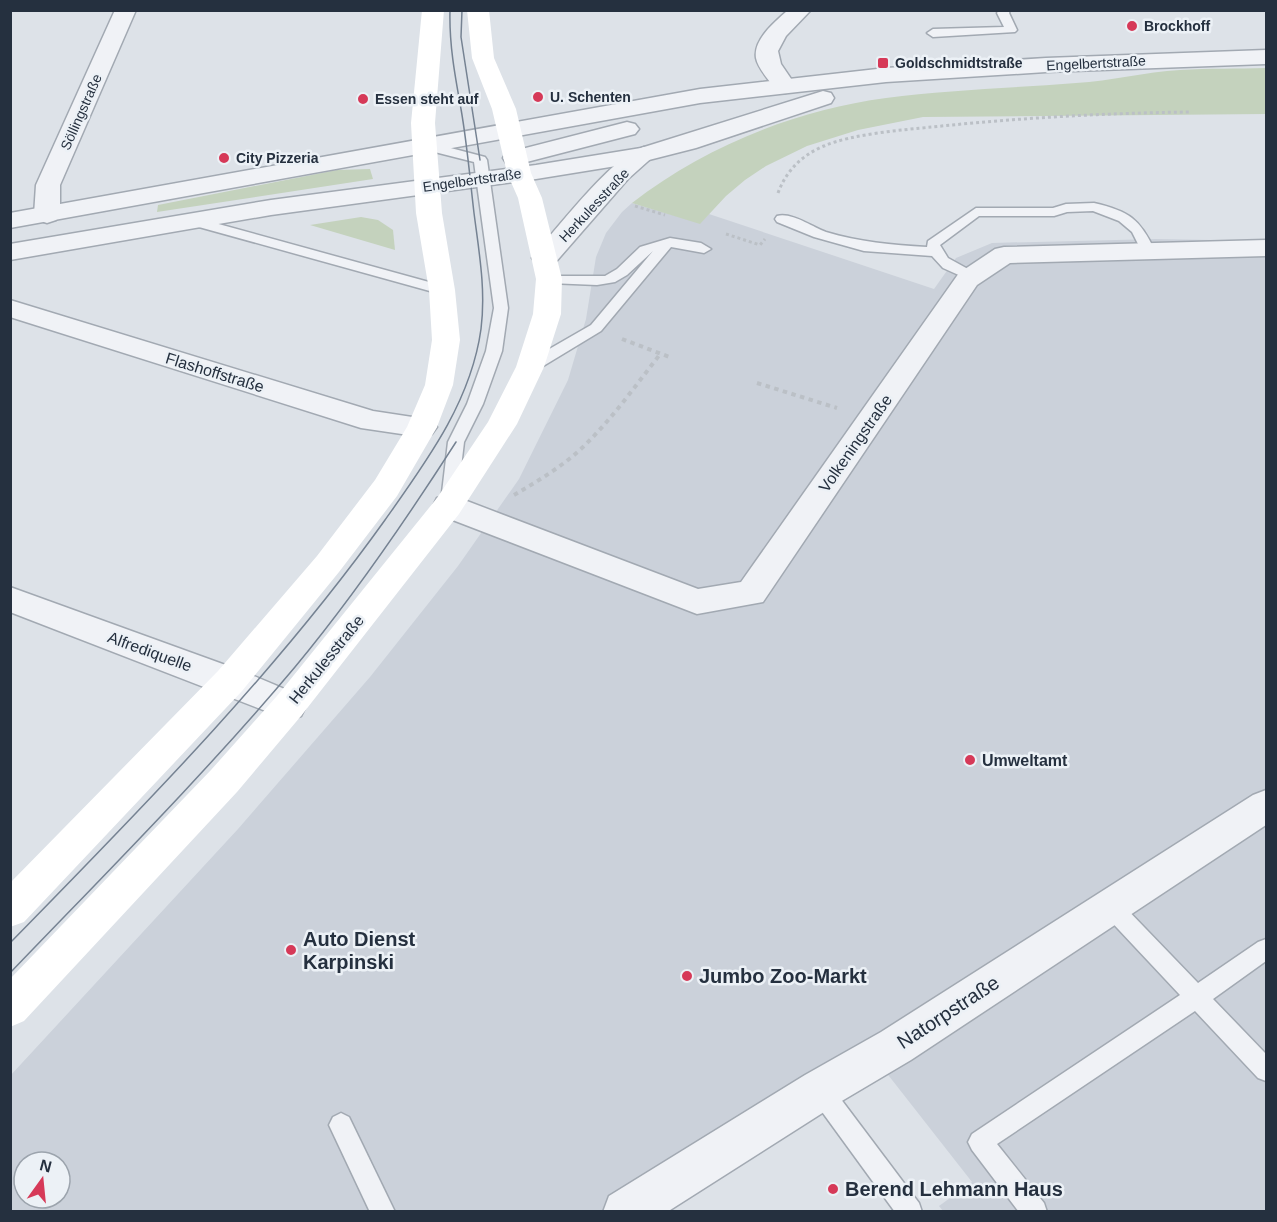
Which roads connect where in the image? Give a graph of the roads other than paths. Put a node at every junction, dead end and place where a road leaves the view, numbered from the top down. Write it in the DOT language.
graph roads {
  1 [pos="126,10"];
  2 [pos="433,10"];
  3 [pos="478,10"];
  4 [pos="801,10"];
  5 [pos="1005,10"];
  6 [pos="933,33"];
  7 [pos="1266,57"];
  8 [pos="926,73"];
  9 [pos="786,86"];
  10 [pos="508,129"];
  11 [pos="424,145"];
  12 [pos="644,154"];
  13 [pos="517,165"];
  14 [pos="483,172"];
  15 [pos="427,186"];
  16 [pos="47,215"];
  17 [pos="782,219"];
  18 [pos="193,221"];
  19 [pos="10,222"];
  20 [pos="667,243"];
  21 [pos="1266,248"];
  22 [pos="704,249"];
  23 [pos="1148,251"];
  24 [pos="10,252"];
  25 [pos="935,252"];
  26 [pos="547,268"];
  27 [pos="972,277"];
  28 [pos="442,290"];
  29 [pos="10,308"];
  30 [pos="530,367"];
  31 [pos="422,427"];
  32 [pos="462,511"];
  33 [pos="10,599"];
  34 [pos="230,681"];
  35 [pos="289,706"];
  36 [pos="1266,806"];
  37 [pos="1111,907"];
  38 [pos="10,910"];
  39 [pos="1266,949"];
  40 [pos="1198,998"];
  41 [pos="10,1008"];
  42 [pos="1266,1070"];
  43 [pos="820,1090"];
  44 [pos="341,1125"];
  45 [pos="383,1212"];
  46 [pos="625,1212"];
  47 [pos="910,1212"];
  48 [pos="1035,1212"];
  1 -- 16 [label="street, Söllingstraße"];
  2 -- 11 [label="main road"];
  3 -- 10 [label="main road"];
  4 -- 9 [label="street"];
  5 -- 6 [label="lane"];
  7 -- 8 [label="street, Engelbertstraße"];
  8 -- 9 [label="street, Engelbertstraße"];
  8 -- 12 [label="street, Engelbertstraße"];
  9 -- 10 [label="street, Engelbertstraße"];
  9 -- 13 [label="street"];
  10 -- 11 [label="street, Engelbertstraße"];
  10 -- 13 [label="main road"];
  11 -- 14 [label="lane"];
  11 -- 15 [label="main road"];
  11 -- 16 [label="street, Engelbertstraße"];
  12 -- 13 [label="street, Engelbertstraße"];
  12 -- 26 [label="street, Herkulesstraße"];
  13 -- 14 [label="street, Engelbertstraße"];
  13 -- 26 [label="main road, Herkulesstraße"];
  14 -- 15 [label="street, Engelbertstraße"];
  14 -- 32 [label="lane"];
  15 -- 18 [label="street, Engelbertstraße"];
  15 -- 28 [label="main road"];
  16 -- 19 [label="street, Engelbertstraße"];
  17 -- 25 [label="lane"];
  18 -- 24 [label="street, Engelbertstraße"];
  18 -- 28 [label="lane"];
  20 -- 22 [label="lane"];
  20 -- 26 [label="lane"];
  20 -- 30 [label="lane"];
  21 -- 23 [label="street, Volkeningstraße"];
  23 -- 25 [label="lane"];
  23 -- 27 [label="street, Volkeningstraße"];
  25 -- 27 [label="lane"];
  26 -- 30 [label="main road, Herkulesstraße"];
  27 -- 32 [label="street, Volkeningstraße"];
  28 -- 31 [label="main road"];
  29 -- 31 [label="street, Flashoffstraße"];
  30 -- 32 [label="main road, Herkulesstraße"];
  31 -- 34 [label="main road"];
  32 -- 35 [label="main road, Herkulesstraße"];
  33 -- 34 [label="street, Alfrediquelle"];
  34 -- 35 [label="street, Alfrediquelle"];
  34 -- 38 [label="main road"];
  35 -- 41 [label="main road, Herkulesstraße"];
  36 -- 37 [label="street, Natorpstraße"];
  37 -- 40 [label="lane"];
  37 -- 43 [label="street, Natorpstraße"];
  39 -- 40 [label="lane"];
  40 -- 42 [label="lane"];
  40 -- 48 [label="lane"];
  43 -- 46 [label="street, Natorpstraße"];
  43 -- 47 [label="lane"];
  44 -- 45 [label="lane"];
}
